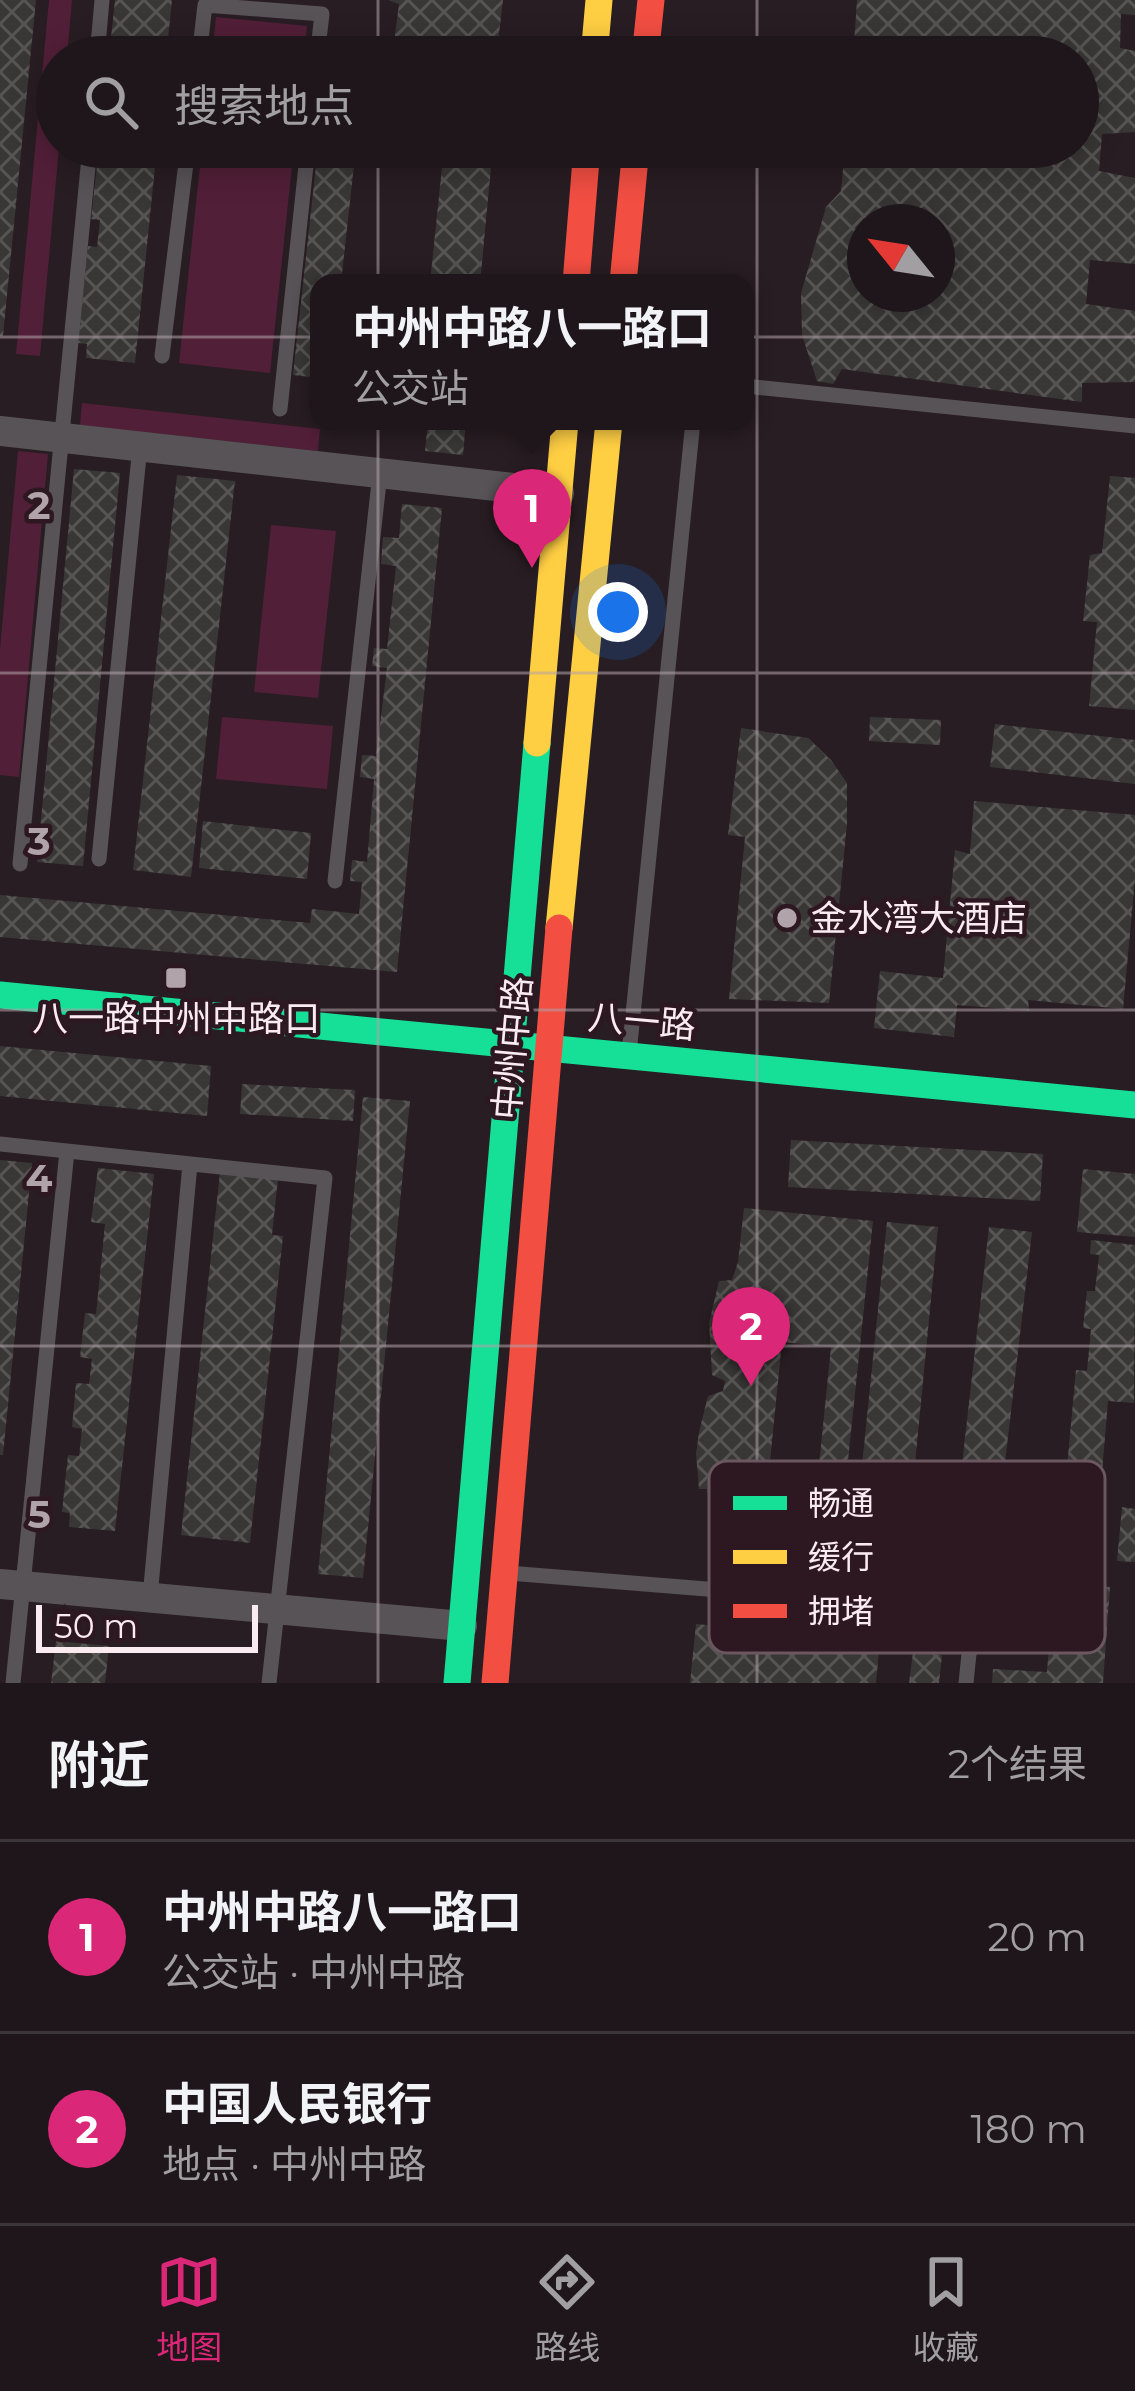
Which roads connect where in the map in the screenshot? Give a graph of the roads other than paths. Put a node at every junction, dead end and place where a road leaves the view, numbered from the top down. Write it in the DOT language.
graph roads {
  1 [pos="103,0"];
  2 [pos="599,0"];
  3 [pos="651,0"];
  4 [pos="206,3"];
  5 [pos="100,36"];
  6 [pos="202,36"];
  7 [pos="319,36"];
  8 [pos="596,36"];
  9 [pos="647,36"];
  10 [pos="87,168"];
  11 [pos="185,168"];
  12 [pos="306,168"];
  13 [pos="585,168"];
  14 [pos="634,168"];
  15 [pos="577,274"];
  16 [pos="624,274"];
  17 [pos="162,356"];
  18 [pos="754,387"];
  19 [pos="280,409"];
  20 [pos="1135,426"];
  21 [pos="564,430"];
  22 [pos="608,430"];
  23 [pos="692,430"];
  24 [pos="0,431"];
  25 [pos="63,438"];
  26 [pos="140,446"];
  27 [pos="380,472"];
  28 [pos="559,494"];
  29 [pos="99,859"];
  30 [pos="20,864"];
  31 [pos="334,881"];
  32 [pos="0,995"];
  33 [pos="0,1016"];
  34 [pos="508,1054"];
  35 [pos="546,1058"];
  36 [pos="628,1065"];
  37 [pos="1135,1105"];
  38 [pos="1135,1125"];
  39 [pos="0,1144"];
  40 [pos="67,1151"];
  41 [pos="190,1164"];
  42 [pos="506,1573"];
  43 [pos="11,1585"];
  44 [pos="709,1589"];
  45 [pos="150,1597"];
  46 [pos="277,1609"];
  47 [pos="462,1625"];
  48 [pos="969,1653"];
  49 [pos="13,1683"];
  50 [pos="269,1683"];
  51 [pos="457,1683"];
  52 [pos="495,1683"];
  53 [pos="967,1683"];
  1 -- 5 [label="lane"];
  2 -- 8 [label="main road"];
  3 -- 9 [label="main road"];
  4 -- 6 [label="lane"];
  4 -- 7 [label="lane"];
  10 -- 25 [label="lane"];
  11 -- 17 [label="lane"];
  12 -- 19 [label="lane"];
  13 -- 15 [label="main road"];
  14 -- 16 [label="main road"];
  18 -- 20 [label="lane"];
  21 -- 28 [label="main road, 中州中路"];
  22 -- 35 [label="main road, 中州中路"];
  23 -- 36 [label="lane"];
  24 -- 25 [label="street"];
  25 -- 26 [label="street"];
  25 -- 30 [label="lane"];
  26 -- 27 [label="street"];
  26 -- 29 [label="lane"];
  27 -- 28 [label="street"];
  27 -- 31 [label="lane"];
  28 -- 34 [label="main road, 中州中路"];
  32 -- 34 [label="main road, 八一路"];
  33 -- 34 [label="main road, 八一路"];
  34 -- 35 [label="main road, 八一路"];
  34 -- 47 [label="main road, 中州中路"];
  35 -- 36 [label="main road, 八一路"];
  35 -- 42 [label="main road, 中州中路"];
  36 -- 37 [label="main road, 八一路"];
  36 -- 38 [label="main road, 八一路"];
  39 -- 40 [label="lane"];
  40 -- 41 [label="lane"];
  40 -- 43 [label="lane"];
  41 -- 45 [label="lane"];
  41 -- 46 [label="lane"];
  42 -- 44 [label="lane"];
  42 -- 52 [label="main road, 中州中路"];
  43 -- 45 [label="street"];
  43 -- 49 [label="lane"];
  45 -- 46 [label="street"];
  46 -- 47 [label="street"];
  46 -- 50 [label="lane"];
  47 -- 51 [label="main road, 中州中路"];
  48 -- 53 [label="lane"];
}
